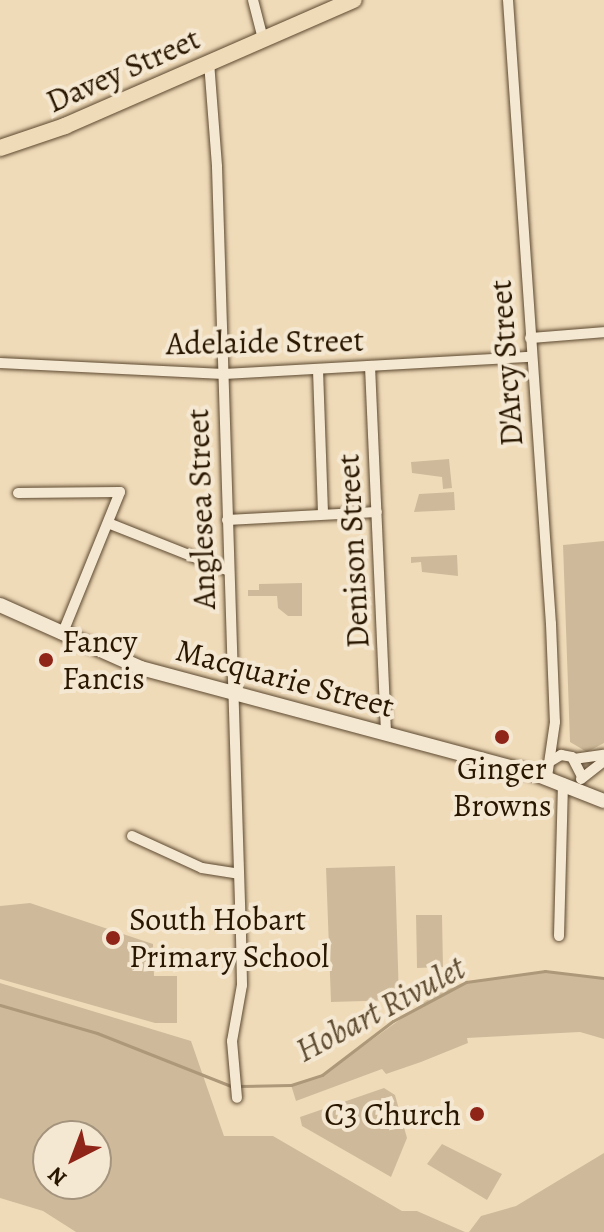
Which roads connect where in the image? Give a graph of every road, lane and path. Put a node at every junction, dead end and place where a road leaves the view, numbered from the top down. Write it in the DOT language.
graph roads {
  1 [pos="253,0"];
  2 [pos="354,0"];
  3 [pos="508,0"];
  4 [pos="263,39"];
  5 [pos="209,62"];
  6 [pos="0,148"];
  7 [pos="604,332"];
  8 [pos="530,338"];
  9 [pos="531,357"];
  10 [pos="0,363"];
  11 [pos="370,366"];
  12 [pos="318,370"];
  13 [pos="224,374"];
  14 [pos="18,493"];
  15 [pos="377,512"];
  16 [pos="323,514"];
  17 [pos="227,520"];
  18 [pos="108,523"];
  19 [pos="227,570"];
  20 [pos="0,605"];
  21 [pos="62,635"];
  22 [pos="230,693"];
  23 [pos="555,722"];
  24 [pos="386,733"];
  25 [pos="604,755"];
  26 [pos="573,758"];
  27 [pos="551,761"];
  28 [pos="604,761"];
  29 [pos="547,777"];
  30 [pos="574,782"];
  31 [pos="604,801"];
  32 [pos="132,836"];
  33 [pos="239,874"];
  34 [pos="559,936"];
  35 [pos="237,1098"];
  1 -- 4 [label="street"];
  2 -- 4 [label="main road, Davey Street"];
  3 -- 8 [label="street, D'Arcy Street"];
  4 -- 5 [label="main road, Davey Street"];
  5 -- 6 [label="main road, Davey Street"];
  5 -- 13 [label="street, Anglesea Street"];
  7 -- 8 [label="street"];
  8 -- 9 [label="street, D'Arcy Street"];
  9 -- 11 [label="street, Adelaide Street"];
  9 -- 23 [label="street, D'Arcy Street"];
  10 -- 13 [label="street, Adelaide Street"];
  11 -- 12 [label="street, Adelaide Street"];
  11 -- 15 [label="street, Denison Street"];
  12 -- 13 [label="street, Adelaide Street"];
  12 -- 16 [label="street"];
  13 -- 17 [label="street, Anglesea Street"];
  14 -- 18 [label="street"];
  15 -- 16 [label="street"];
  15 -- 24 [label="street, Denison Street"];
  16 -- 17 [label="street"];
  17 -- 19 [label="street, Anglesea Street"];
  18 -- 19 [label="street"];
  18 -- 21 [label="street"];
  19 -- 22 [label="street, Anglesea Street"];
  20 -- 21 [label="street, Macquarie Street"];
  21 -- 22 [label="street, Macquarie Street"];
  22 -- 24 [label="street, Macquarie Street"];
  22 -- 33 [label="street, Anglesea Street"];
  23 -- 26 [label="street, D'Arcy Street"];
  23 -- 27 [label="street, D'Arcy Street"];
  24 -- 29 [label="street, Macquarie Street"];
  25 -- 26 [label="street"];
  26 -- 27 [label="street"];
  26 -- 30 [label="street, D'Arcy Street"];
  27 -- 29 [label="street, D'Arcy Street"];
  28 -- 30 [label="street"];
  29 -- 30 [label="street, Macquarie Street"];
  30 -- 31 [label="street, Macquarie Street"];
  30 -- 34 [label="street"];
  32 -- 33 [label="street"];
  33 -- 35 [label="street, Anglesea Street"];
}
